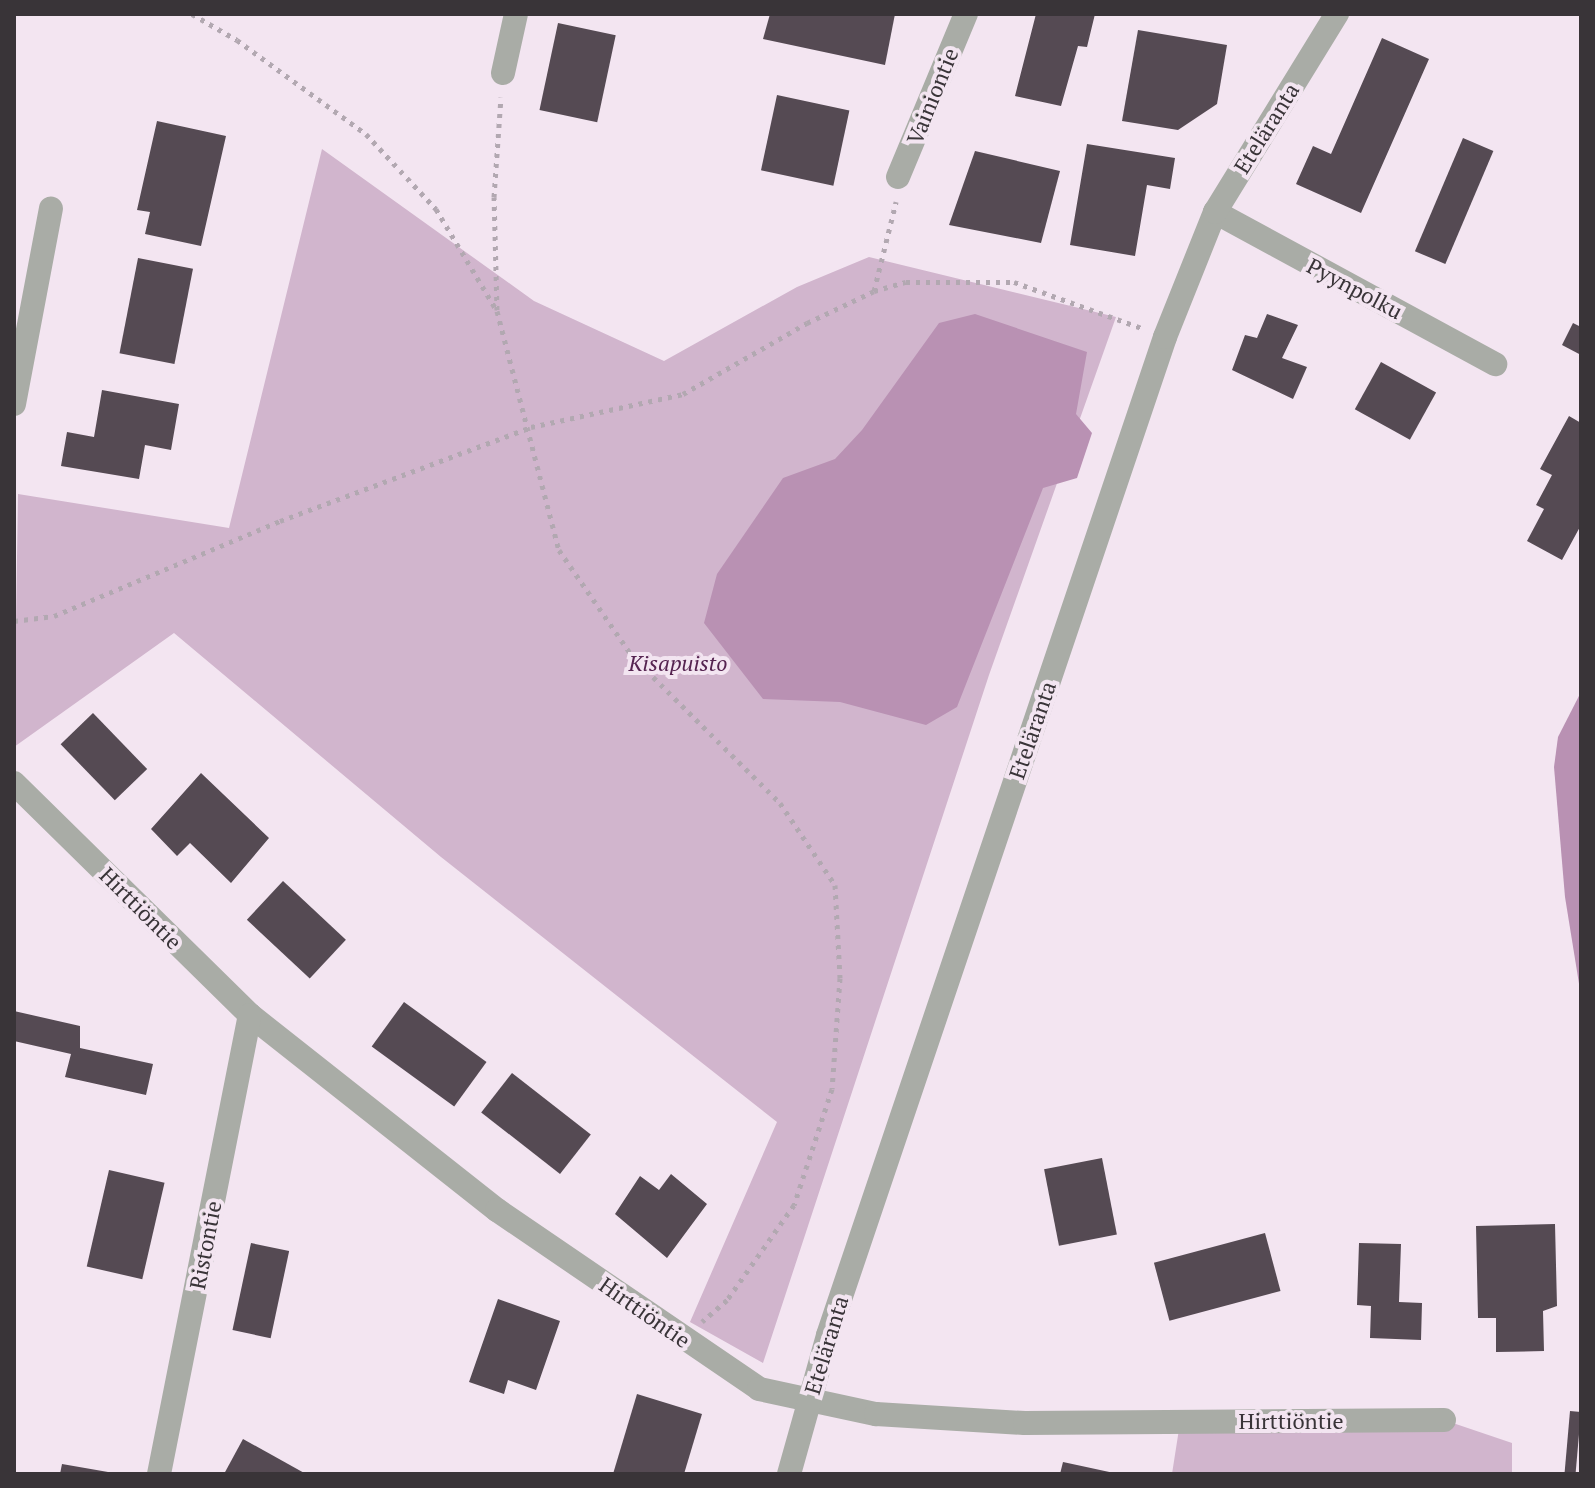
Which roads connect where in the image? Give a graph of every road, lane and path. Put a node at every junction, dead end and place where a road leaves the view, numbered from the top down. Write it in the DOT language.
graph roads {
  1 [pos="192,14"];
  2 [pos="516,14"];
  3 [pos="966,14"];
  4 [pos="1337,14"];
  5 [pos="503,73"];
  6 [pos="898,177"];
  7 [pos="51,208"];
  8 [pos="1215,212"];
  9 [pos="874,291"];
  10 [pos="497,311"];
  11 [pos="1165,337"];
  12 [pos="1495,364"];
  13 [pos="14,404"];
  14 [pos="531,427"];
  15 [pos="14,621"];
  16 [pos="14,783"];
  17 [pos="250,1015"];
  18 [pos="684,1339"];
  19 [pos="808,1402"];
  20 [pos="1444,1420"];
  21 [pos="159,1474"];
  22 [pos="789,1474"];
  1 -- 10 [label="path"];
  2 -- 5 [label="street"];
  3 -- 6 [label="street, Vainiontie"];
  4 -- 8 [label="street, Eteläranta"];
  5 -- 10 [label="path"];
  6 -- 9 [label="path"];
  7 -- 13 [label="street"];
  8 -- 11 [label="street, Eteläranta"];
  8 -- 12 [label="street, Pyynpolku"];
  9 -- 11 [label="path"];
  9 -- 14 [label="path"];
  10 -- 14 [label="path"];
  11 -- 19 [label="street, Eteläranta"];
  14 -- 15 [label="path"];
  14 -- 18 [label="path"];
  16 -- 17 [label="street, Hirttiöntie"];
  17 -- 18 [label="street, Hirttiöntie"];
  17 -- 21 [label="street, Ristontie"];
  18 -- 19 [label="street, Hirttiöntie"];
  19 -- 20 [label="street, Hirttiöntie"];
  19 -- 22 [label="street, Eteläranta"];
}
